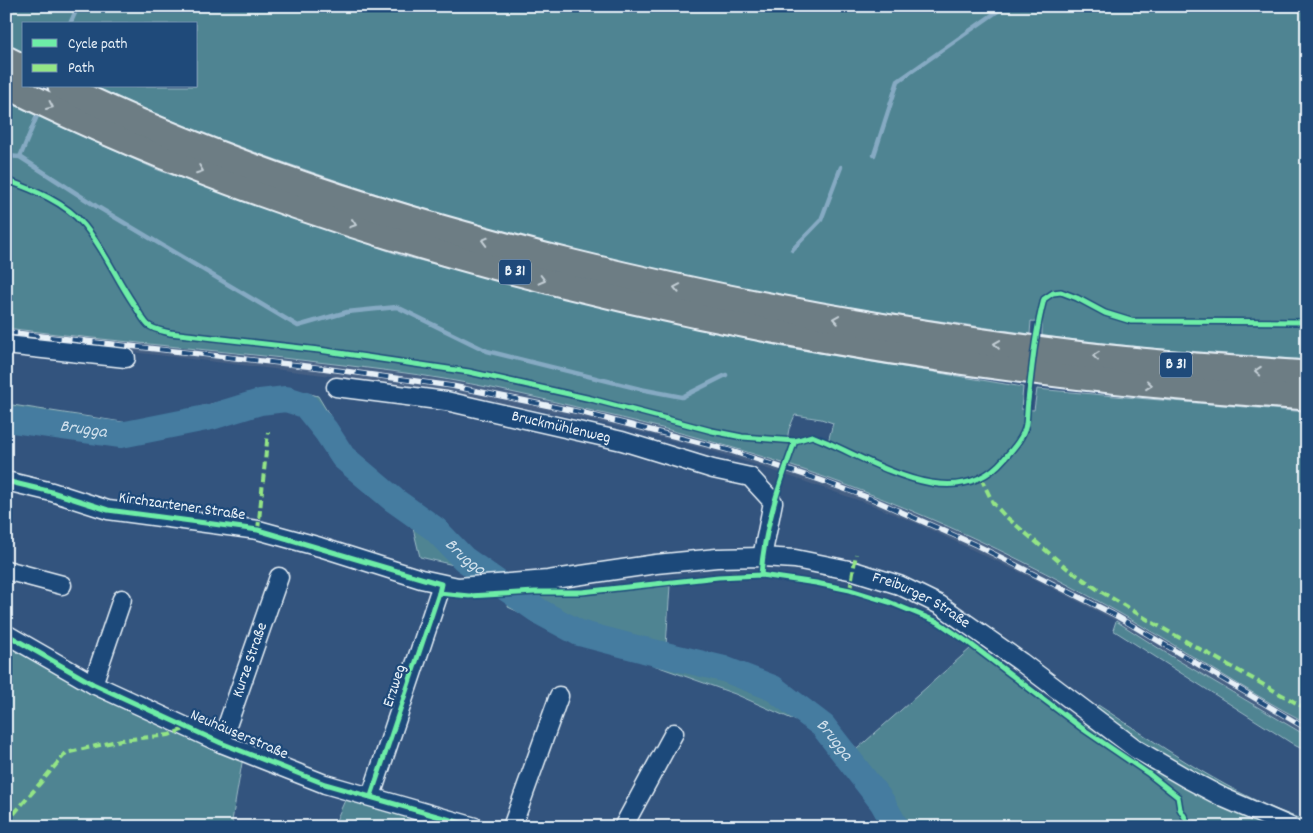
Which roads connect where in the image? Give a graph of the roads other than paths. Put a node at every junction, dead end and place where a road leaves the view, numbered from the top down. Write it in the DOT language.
graph roads {
  1 [pos="6,59"];
  2 [pos="22,67"];
  3 [pos="6,85"];
  4 [pos="65,88"];
  5 [pos="6,345"];
  6 [pos="126,358"];
  7 [pos="1307,374"];
  8 [pos="336,387"];
  9 [pos="1307,397"];
  10 [pos="6,481"];
  11 [pos="762,557"];
  12 [pos="6,570"];
  13 [pos="279,577"];
  14 [pos="441,584"];
  15 [pos="62,585"];
  16 [pos="495,585"];
  17 [pos="122,599"];
  18 [pos="6,634"];
  19 [pos="93,684"];
  20 [pos="559,696"];
  21 [pos="674,733"];
  22 [pos="221,743"];
  23 [pos="371,796"];
  24 [pos="470,826"];
  25 [pos="512,827"];
  26 [pos="623,827"];
  27 [pos="1291,827"];
  1 -- 2 [label="highway"];
  3 -- 9 [label="highway, B 31, one-way"];
  7 -- 4 [label="highway, B 31, one-way"];
  5 -- 6 [label="street"];
  8 -- 11 [label="street, Bruckmühlenweg"];
  10 -- 14 [label="street, Kirchzartener Straße"];
  11 -- 16 [label="street, Freiburger Straße"];
  11 -- 27 [label="street, Freiburger Straße"];
  12 -- 15 [label="street"];
  13 -- 22 [label="street, Kurze Straße"];
  14 -- 16 [label="street, Kirchzartener Straße"];
  14 -- 23 [label="street, Erzweg"];
  17 -- 19 [label="street"];
  18 -- 19 [label="street, Neuhäuserstraße"];
  19 -- 22 [label="street, Neuhäuserstraße"];
  20 -- 25 [label="street"];
  21 -- 26 [label="street"];
  22 -- 23 [label="street, Neuhäuserstraße"];
  23 -- 24 [label="street, Neuhäuserstraße"];
}
